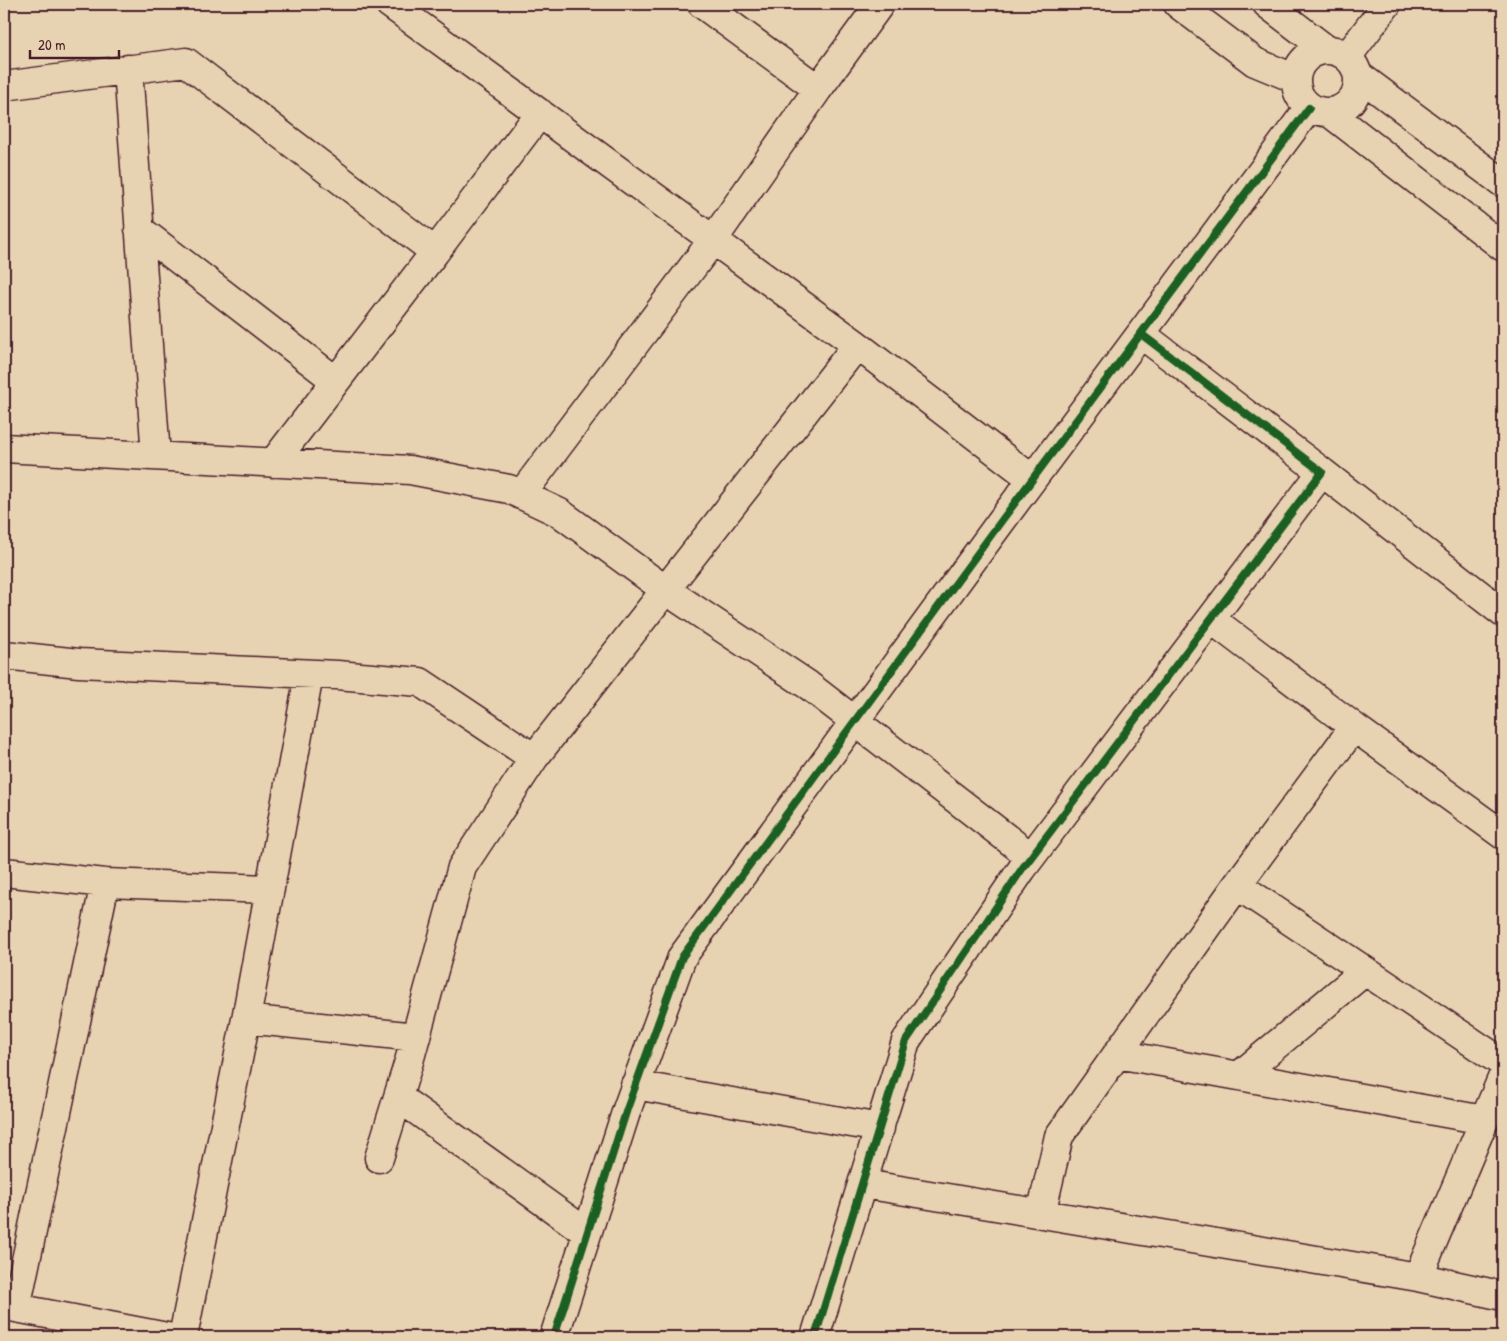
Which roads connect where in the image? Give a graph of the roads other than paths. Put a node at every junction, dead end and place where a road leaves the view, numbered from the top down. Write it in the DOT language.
graph roads {
  1 [pos="390,4"];
  2 [pos="702,4"];
  3 [pos="880,4"];
  4 [pos="1178,4"];
  5 [pos="1267,4"];
  6 [pos="1387,4"];
  7 [pos="1344,61"];
  8 [pos="128,69"];
  9 [pos="1296,79"];
  10 [pos="4,86"];
  11 [pos="818,89"];
  12 [pos="1320,110"];
  13 [pos="540,113"];
  14 [pos="1503,183"];
  15 [pos="139,229"];
  16 [pos="712,240"];
  17 [pos="1503,247"];
  18 [pos="435,252"];
  19 [pos="1141,334"];
  20 [pos="857,346"];
  21 [pos="336,381"];
  22 [pos="4,448"];
  23 [pos="156,456"];
  24 [pos="273,463"];
  25 [pos="1322,472"];
  26 [pos="1032,479"];
  27 [pos="521,494"];
  28 [pos="667,591"];
  29 [pos="1503,613"];
  30 [pos="1211,619"];
  31 [pos="4,655"];
  32 [pos="309,674"];
  33 [pos="855,721"];
  34 [pos="1354,727"];
  35 [pos="534,758"];
  36 [pos="1503,835"];
  37 [pos="1031,857"];
  38 [pos="4,872"];
  39 [pos="105,884"];
  40 [pos="1237,885"];
  41 [pos="270,889"];
  42 [pos="1366,971"];
  43 [pos="246,1019"];
  44 [pos="416,1037"];
  45 [pos="1117,1054"];
  46 [pos="1503,1063"];
  47 [pos="1239,1076"];
  48 [pos="1503,1076"];
  49 [pos="635,1085"];
  50 [pos="398,1097"];
  51 [pos="1484,1120"];
  52 [pos="880,1128"];
  53 [pos="379,1158"];
  54 [pos="864,1184"];
  55 [pos="1041,1214"];
  56 [pos="587,1232"];
  57 [pos="1418,1277"];
  58 [pos="1503,1296"];
  59 [pos="167,1337"];
  60 [pos="183,1337"];
  61 [pos="554,1337"];
  62 [pos="815,1337"];
  1 -- 13 [label="street"];
  2 -- 11 [label="street"];
  3 -- 11 [label="street"];
  4 -- 9 [label="street"];
  5 -- 7 [label="street"];
  6 -- 7 [label="street"];
  7 -- 9 [label="street"];
  7 -- 12 [label="street"];
  7 -- 14 [label="street"];
  8 -- 10 [label="street"];
  8 -- 15 [label="street"];
  8 -- 18 [label="street"];
  9 -- 12 [label="street"];
  11 -- 16 [label="street"];
  12 -- 17 [label="street"];
  12 -- 19 [label="street"];
  13 -- 16 [label="street"];
  13 -- 18 [label="street"];
  15 -- 21 [label="street"];
  15 -- 23 [label="street"];
  16 -- 20 [label="street"];
  16 -- 27 [label="street"];
  18 -- 21 [label="street"];
  19 -- 25 [label="street"];
  19 -- 26 [label="street"];
  20 -- 26 [label="street"];
  20 -- 28 [label="street"];
  21 -- 24 [label="street"];
  22 -- 23 [label="street"];
  23 -- 24 [label="street"];
  24 -- 27 [label="street"];
  25 -- 29 [label="street"];
  25 -- 30 [label="street"];
  26 -- 33 [label="street"];
  27 -- 28 [label="street"];
  28 -- 33 [label="street"];
  28 -- 35 [label="street"];
  30 -- 34 [label="street"];
  30 -- 37 [label="street"];
  31 -- 32 [label="street"];
  32 -- 35 [label="street"];
  32 -- 41 [label="street"];
  33 -- 37 [label="street"];
  33 -- 49 [label="street"];
  34 -- 36 [label="street"];
  34 -- 40 [label="street"];
  35 -- 44 [label="street"];
  37 -- 52 [label="street"];
  38 -- 39 [label="street"];
  39 -- 41 [label="street"];
  39 -- 59 [label="street"];
  40 -- 42 [label="street"];
  40 -- 45 [label="street"];
  41 -- 43 [label="street"];
  42 -- 46 [label="street"];
  42 -- 47 [label="street"];
  43 -- 44 [label="street"];
  43 -- 60 [label="street"];
  44 -- 50 [label="street"];
  45 -- 47 [label="street"];
  45 -- 55 [label="street"];
  47 -- 51 [label="street"];
  48 -- 51 [label="street"];
  49 -- 52 [label="street"];
  49 -- 56 [label="street"];
  50 -- 53 [label="street"];
  50 -- 56 [label="street"];
  51 -- 57 [label="street"];
  52 -- 54 [label="street"];
  54 -- 55 [label="street"];
  54 -- 62 [label="street"];
  55 -- 57 [label="street"];
  56 -- 61 [label="street"];
  57 -- 58 [label="street"];
}
